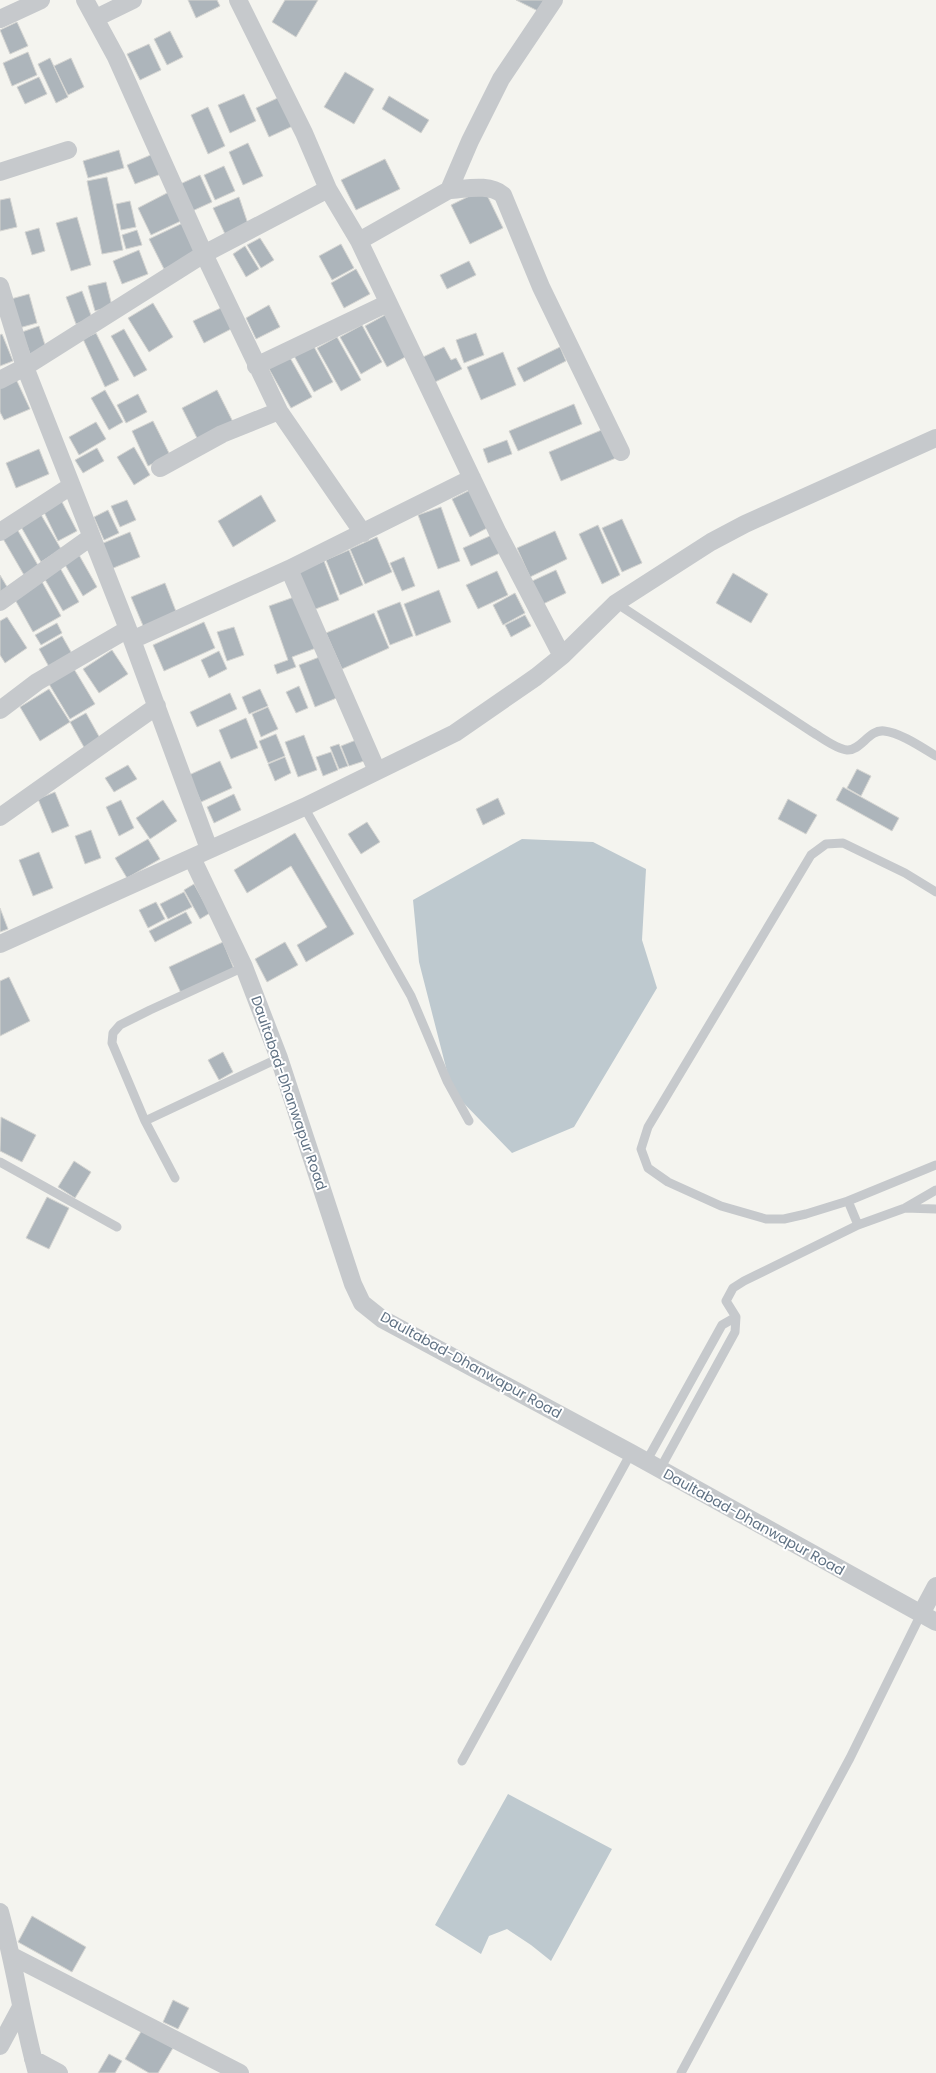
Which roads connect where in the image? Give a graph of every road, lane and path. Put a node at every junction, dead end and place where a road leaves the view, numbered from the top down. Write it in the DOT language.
graph roads {
  1 [pos="42,0"];
  2 [pos="85,0"];
  3 [pos="133,0"];
  4 [pos="238,0"];
  5 [pos="554,0"];
  6 [pos="96,18"];
  7 [pos="0,19"];
  8 [pos="68,150"];
  9 [pos="0,172"];
  10 [pos="328,189"];
  11 [pos="449,190"];
  12 [pos="359,241"];
  13 [pos="204,254"];
  14 [pos="0,286"];
  15 [pos="388,303"];
  16 [pos="256,366"];
  17 [pos="25,367"];
  18 [pos="0,380"];
  19 [pos="279,411"];
  20 [pos="936,438"];
  21 [pos="621,452"];
  22 [pos="160,468"];
  23 [pos="472,478"];
  24 [pos="71,486"];
  25 [pos="0,532"];
  26 [pos="363,533"];
  27 [pos="91,537"];
  28 [pos="289,569"];
  29 [pos="0,602"];
  30 [pos="616,603"];
  31 [pos="130,635"];
  32 [pos="562,656"];
  33 [pos="157,706"];
  34 [pos="0,710"];
  35 [pos="936,756"];
  36 [pos="377,771"];
  37 [pos="304,807"];
  38 [pos="0,817"];
  39 [pos="209,849"];
  40 [pos="192,858"];
  41 [pos="936,892"];
  42 [pos="0,944"];
  43 [pos="244,966"];
  44 [pos="279,1058"];
  45 [pos="145,1121"];
  46 [pos="469,1121"];
  47 [pos="0,1162"];
  48 [pos="936,1164"];
  49 [pos="175,1178"];
  50 [pos="936,1190"];
  51 [pos="848,1201"];
  52 [pos="905,1208"];
  53 [pos="936,1209"];
  54 [pos="858,1225"];
  55 [pos="117,1227"];
  56 [pos="736,1317"];
  57 [pos="646,1461"];
  58 [pos="936,1586"];
  59 [pos="929,1618"];
  60 [pos="462,1761"];
  61 [pos="0,1912"];
  62 [pos="12,1956"];
  63 [pos="21,2007"];
  64 [pos="0,2046"];
  65 [pos="35,2066"];
  66 [pos="59,2073"];
  67 [pos="240,2073"];
  68 [pos="681,2073"];
  1 -- 7 [label="street"];
  2 -- 6 [label="street"];
  3 -- 6 [label="street"];
  4 -- 10 [label="street"];
  5 -- 11 [label="street"];
  6 -- 13 [label="street"];
  8 -- 9 [label="street"];
  10 -- 12 [label="street"];
  10 -- 13 [label="street"];
  11 -- 12 [label="street"];
  11 -- 21 [label="street"];
  12 -- 15 [label="street"];
  13 -- 16 [label="street"];
  13 -- 17 [label="street"];
  14 -- 17 [label="street"];
  15 -- 16 [label="street"];
  15 -- 23 [label="street"];
  16 -- 19 [label="street"];
  17 -- 18 [label="street"];
  17 -- 24 [label="street"];
  19 -- 22 [label="street"];
  19 -- 26 [label="street"];
  20 -- 30 [label="street"];
  23 -- 26 [label="street"];
  23 -- 32 [label="street"];
  24 -- 25 [label="street"];
  24 -- 27 [label="street"];
  26 -- 28 [label="street"];
  27 -- 29 [label="street"];
  27 -- 31 [label="street"];
  28 -- 31 [label="street"];
  28 -- 36 [label="street"];
  30 -- 32 [label="street"];
  30 -- 35 [label="lane"];
  31 -- 33 [label="street"];
  31 -- 34 [label="street"];
  32 -- 36 [label="street"];
  33 -- 38 [label="street"];
  33 -- 39 [label="street"];
  36 -- 37 [label="street"];
  37 -- 39 [label="street"];
  37 -- 46 [label="lane"];
  39 -- 40 [label="street"];
  40 -- 42 [label="street"];
  40 -- 43 [label="street, Daultabad-Dhanwapur Road"];
  41 -- 51 [label="lane"];
  43 -- 44 [label="street, Daultabad-Dhanwapur Road"];
  43 -- 45 [label="lane"];
  44 -- 45 [label="lane"];
  44 -- 57 [label="street, Daultabad-Dhanwapur Road"];
  45 -- 49 [label="lane"];
  47 -- 55 [label="lane"];
  48 -- 51 [label="lane"];
  50 -- 52 [label="lane"];
  51 -- 54 [label="lane"];
  52 -- 53 [label="lane"];
  52 -- 54 [label="lane"];
  54 -- 56 [label="lane"];
  56 -- 57 [label="lane"];
  56 -- 57 [label="lane"];
  57 -- 59 [label="street, Daultabad-Dhanwapur Road"];
  57 -- 60 [label="lane"];
  58 -- 59 [label="street"];
  59 -- 68 [label="lane"];
  61 -- 62 [label="street"];
  62 -- 63 [label="street"];
  62 -- 67 [label="street"];
  63 -- 64 [label="street"];
  63 -- 65 [label="street"];
  65 -- 66 [label="street"];
}
